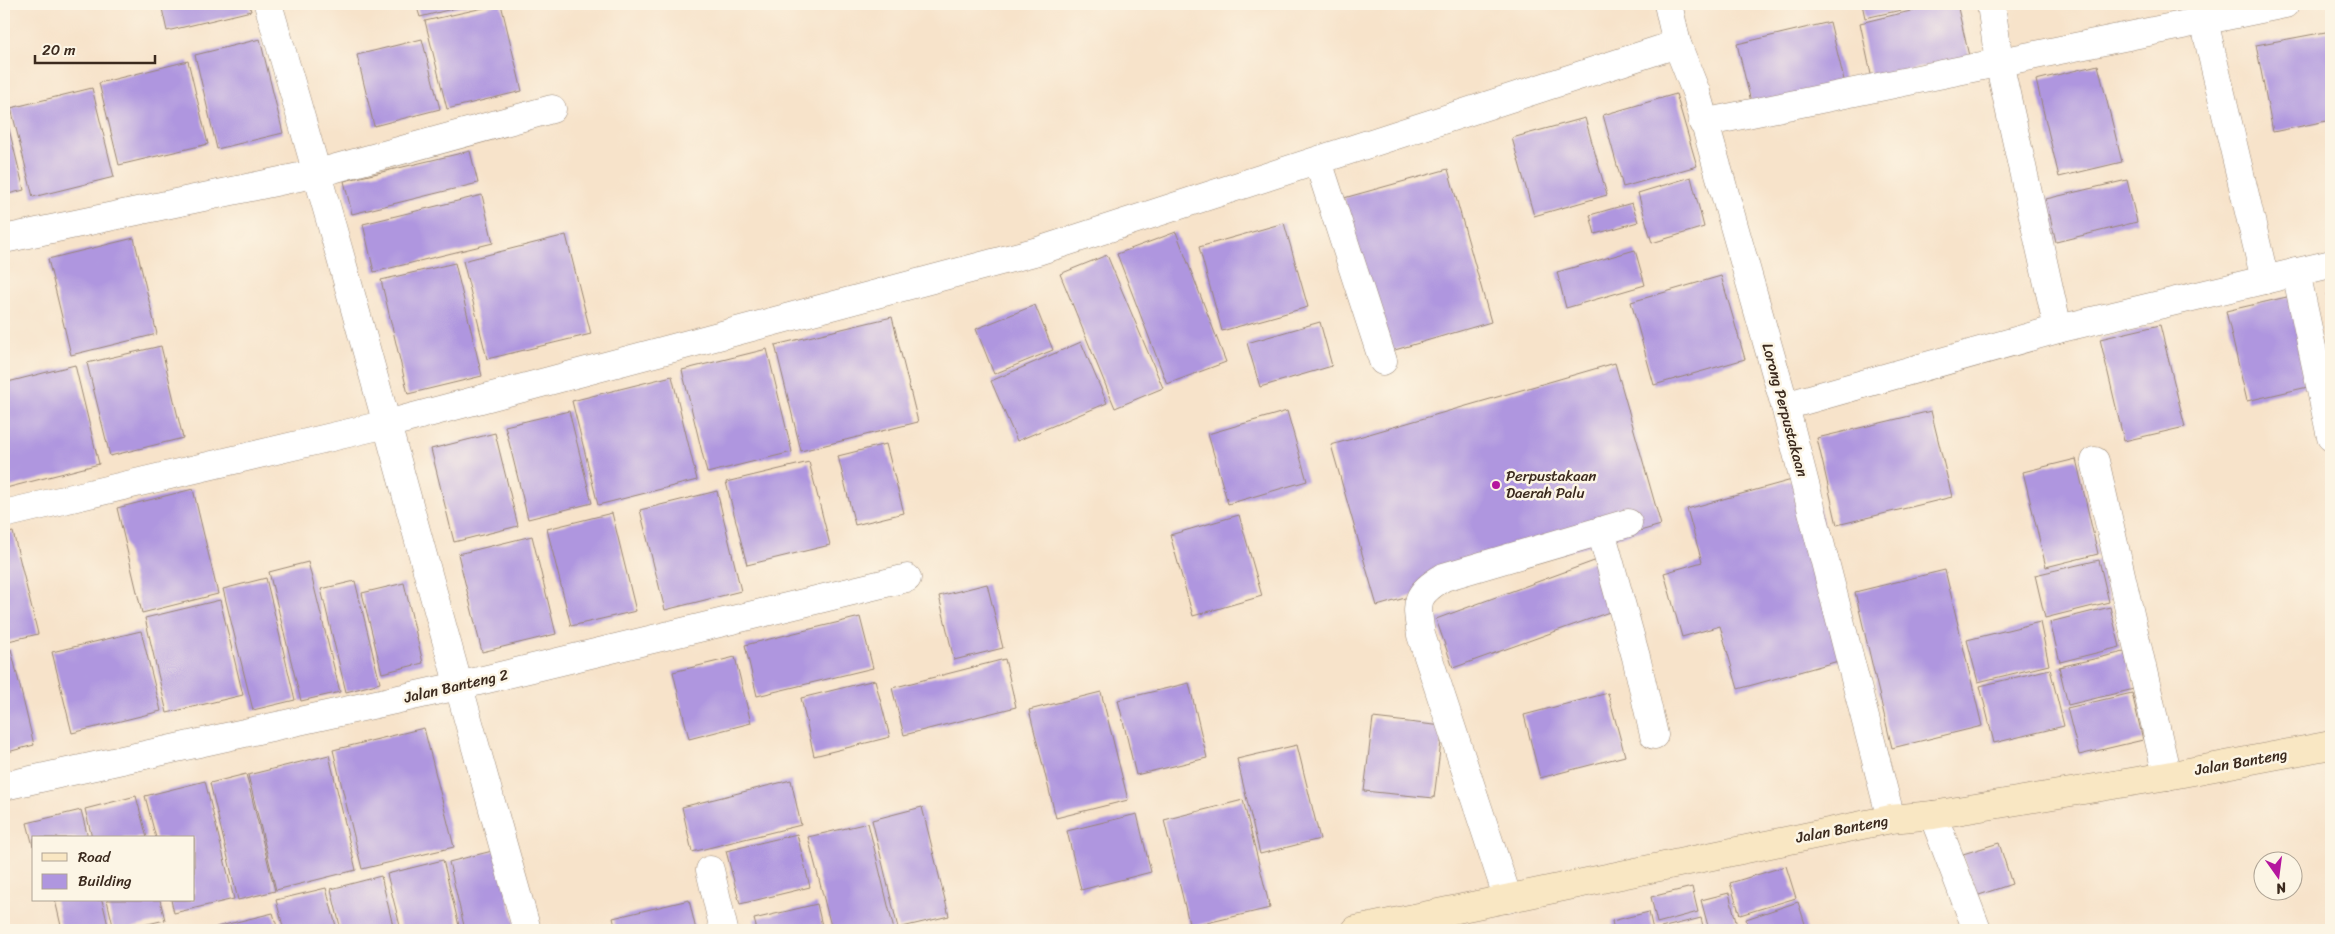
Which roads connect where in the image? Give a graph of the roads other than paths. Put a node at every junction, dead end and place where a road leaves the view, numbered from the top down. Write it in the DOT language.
graph roads {
  1 [pos="268,4"];
  2 [pos="1668,4"];
  3 [pos="1991,4"];
  4 [pos="2285,4"];
  5 [pos="2204,21"];
  6 [pos="1677,44"];
  7 [pos="1998,62"];
  8 [pos="552,109"];
  9 [pos="1703,123"];
  10 [pos="1318,160"];
  11 [pos="318,173"];
  12 [pos="4,239"];
  13 [pos="2331,264"];
  14 [pos="2296,272"];
  15 [pos="2265,280"];
  16 [pos="2058,329"];
  17 [pos="1383,361"];
  18 [pos="1785,406"];
  19 [pos="387,424"];
  20 [pos="2331,437"];
  21 [pos="2095,461"];
  22 [pos="4,514"];
  23 [pos="1628,523"];
  24 [pos="1602,531"];
  25 [pos="907,578"];
  26 [pos="458,686"];
  27 [pos="1654,735"];
  28 [pos="2331,745"];
  29 [pos="2167,776"];
  30 [pos="4,786"];
  31 [pos="1933,815"];
  32 [pos="1891,819"];
  33 [pos="710,870"];
  34 [pos="1508,899"];
  35 [pos="1384,927"];
  36 [pos="527,930"];
  37 [pos="724,930"];
  38 [pos="1356,930"];
  39 [pos="1977,930"];
  1 -- 11 [label="street"];
  2 -- 6 [label="street, Lorong Perpustakaan"];
  3 -- 7 [label="street"];
  4 -- 5 [label="street"];
  5 -- 7 [label="street"];
  5 -- 15 [label="street"];
  6 -- 9 [label="street, Lorong Perpustakaan"];
  6 -- 10 [label="street"];
  7 -- 9 [label="street"];
  7 -- 16 [label="street"];
  8 -- 11 [label="street"];
  9 -- 18 [label="street, Lorong Perpustakaan"];
  10 -- 17 [label="street"];
  10 -- 19 [label="street"];
  11 -- 12 [label="street"];
  11 -- 19 [label="street"];
  13 -- 14 [label="street"];
  14 -- 15 [label="street"];
  14 -- 20 [label="street"];
  15 -- 16 [label="street"];
  16 -- 18 [label="street"];
  18 -- 32 [label="street, Lorong Perpustakaan"];
  19 -- 22 [label="street"];
  19 -- 26 [label="street"];
  21 -- 29 [label="street"];
  23 -- 24 [label="street"];
  24 -- 27 [label="street"];
  24 -- 34 [label="street"];
  25 -- 26 [label="street, Jalan Banteng 2"];
  26 -- 30 [label="street, Jalan Banteng 2"];
  26 -- 36 [label="street"];
  28 -- 29 [label="street, Jalan Banteng"];
  29 -- 31 [label="street, Jalan Banteng"];
  31 -- 32 [label="street, Jalan Banteng"];
  31 -- 39 [label="street"];
  32 -- 34 [label="street, Jalan Banteng"];
  33 -- 37 [label="street"];
  34 -- 35 [label="street, Jalan Banteng"];
  35 -- 38 [label="street, Jalan Banteng"];
}
